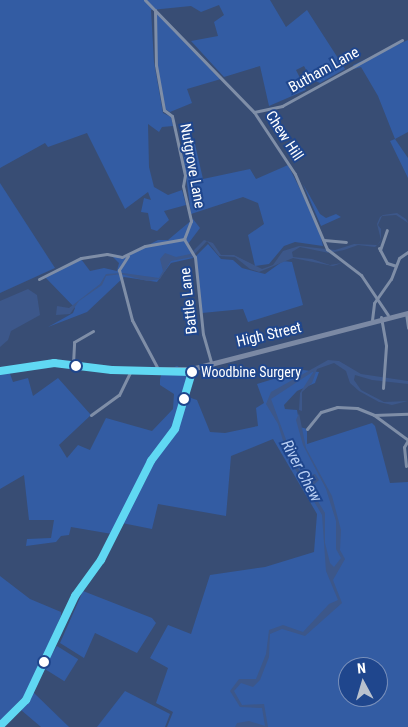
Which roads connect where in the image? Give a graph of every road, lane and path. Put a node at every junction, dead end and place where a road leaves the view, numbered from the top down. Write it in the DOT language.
graph roads {
  1 [pos="145,0"];
  2 [pos="155,10"];
  3 [pos="402,40"];
  4 [pos="254,112"];
  5 [pos="387,230"];
  6 [pos="184,239"];
  7 [pos="324,240"];
  8 [pos="344,240"];
  9 [pos="408,252"];
  10 [pos="130,254"];
  11 [pos="396,266"];
  12 [pos="38,279"];
  13 [pos="376,300"];
  14 [pos="407,313"];
  15 [pos="388,315"];
  16 [pos="381,317"];
  17 [pos="372,320"];
  18 [pos="408,328"];
  19 [pos="94,334"];
  20 [pos="211,362"];
  21 [pos="73,364"];
  22 [pos="157,367"];
  23 [pos="191,369"];
  24 [pos="132,370"];
  25 [pos="0,371"];
  26 [pos="383,388"];
  27 [pos="408,414"];
  28 [pos="92,415"];
  29 [pos="374,415"];
  30 [pos="307,429"];
  31 [pos="408,440"];
  32 [pos="407,466"];
  33 [pos="402,467"];
  34 [pos="0,726"];
  1 -- 2 [label="street, Chew Hill"];
  2 -- 4 [label="street, Chew Hill"];
  2 -- 6 [label="street, Nutgrove Lane"];
  3 -- 4 [label="street, Butham Lane"];
  4 -- 7 [label="street, Chew Hill"];
  5 -- 11 [label="street"];
  6 -- 10 [label="street"];
  6 -- 20 [label="street, Battle Lane"];
  7 -- 8 [label="street"];
  7 -- 13 [label="street, Chew Hill"];
  9 -- 11 [label="street"];
  10 -- 12 [label="street"];
  10 -- 22 [label="street"];
  11 -- 13 [label="street"];
  13 -- 15 [label="street, Chew Hill"];
  13 -- 17 [label="street"];
  14 -- 15 [label="main road, High Street"];
  14 -- 18 [label="street"];
  15 -- 16 [label="main road, High Street"];
  16 -- 17 [label="main road, High Street"];
  16 -- 26 [label="street"];
  17 -- 20 [label="main road, High Street"];
  19 -- 21 [label="street"];
  20 -- 23 [label="main road, High Street"];
  21 -- 24 [label="main road"];
  21 -- 25 [label="main road"];
  22 -- 23 [label="main road"];
  22 -- 24 [label="main road"];
  23 -- 34 [label="main road"];
  24 -- 28 [label="street"];
  27 -- 29 [label="street"];
  29 -- 30 [label="street"];
  29 -- 31 [label="street"];
  31 -- 32 [label="street"];
  32 -- 33 [label="street"];
}
